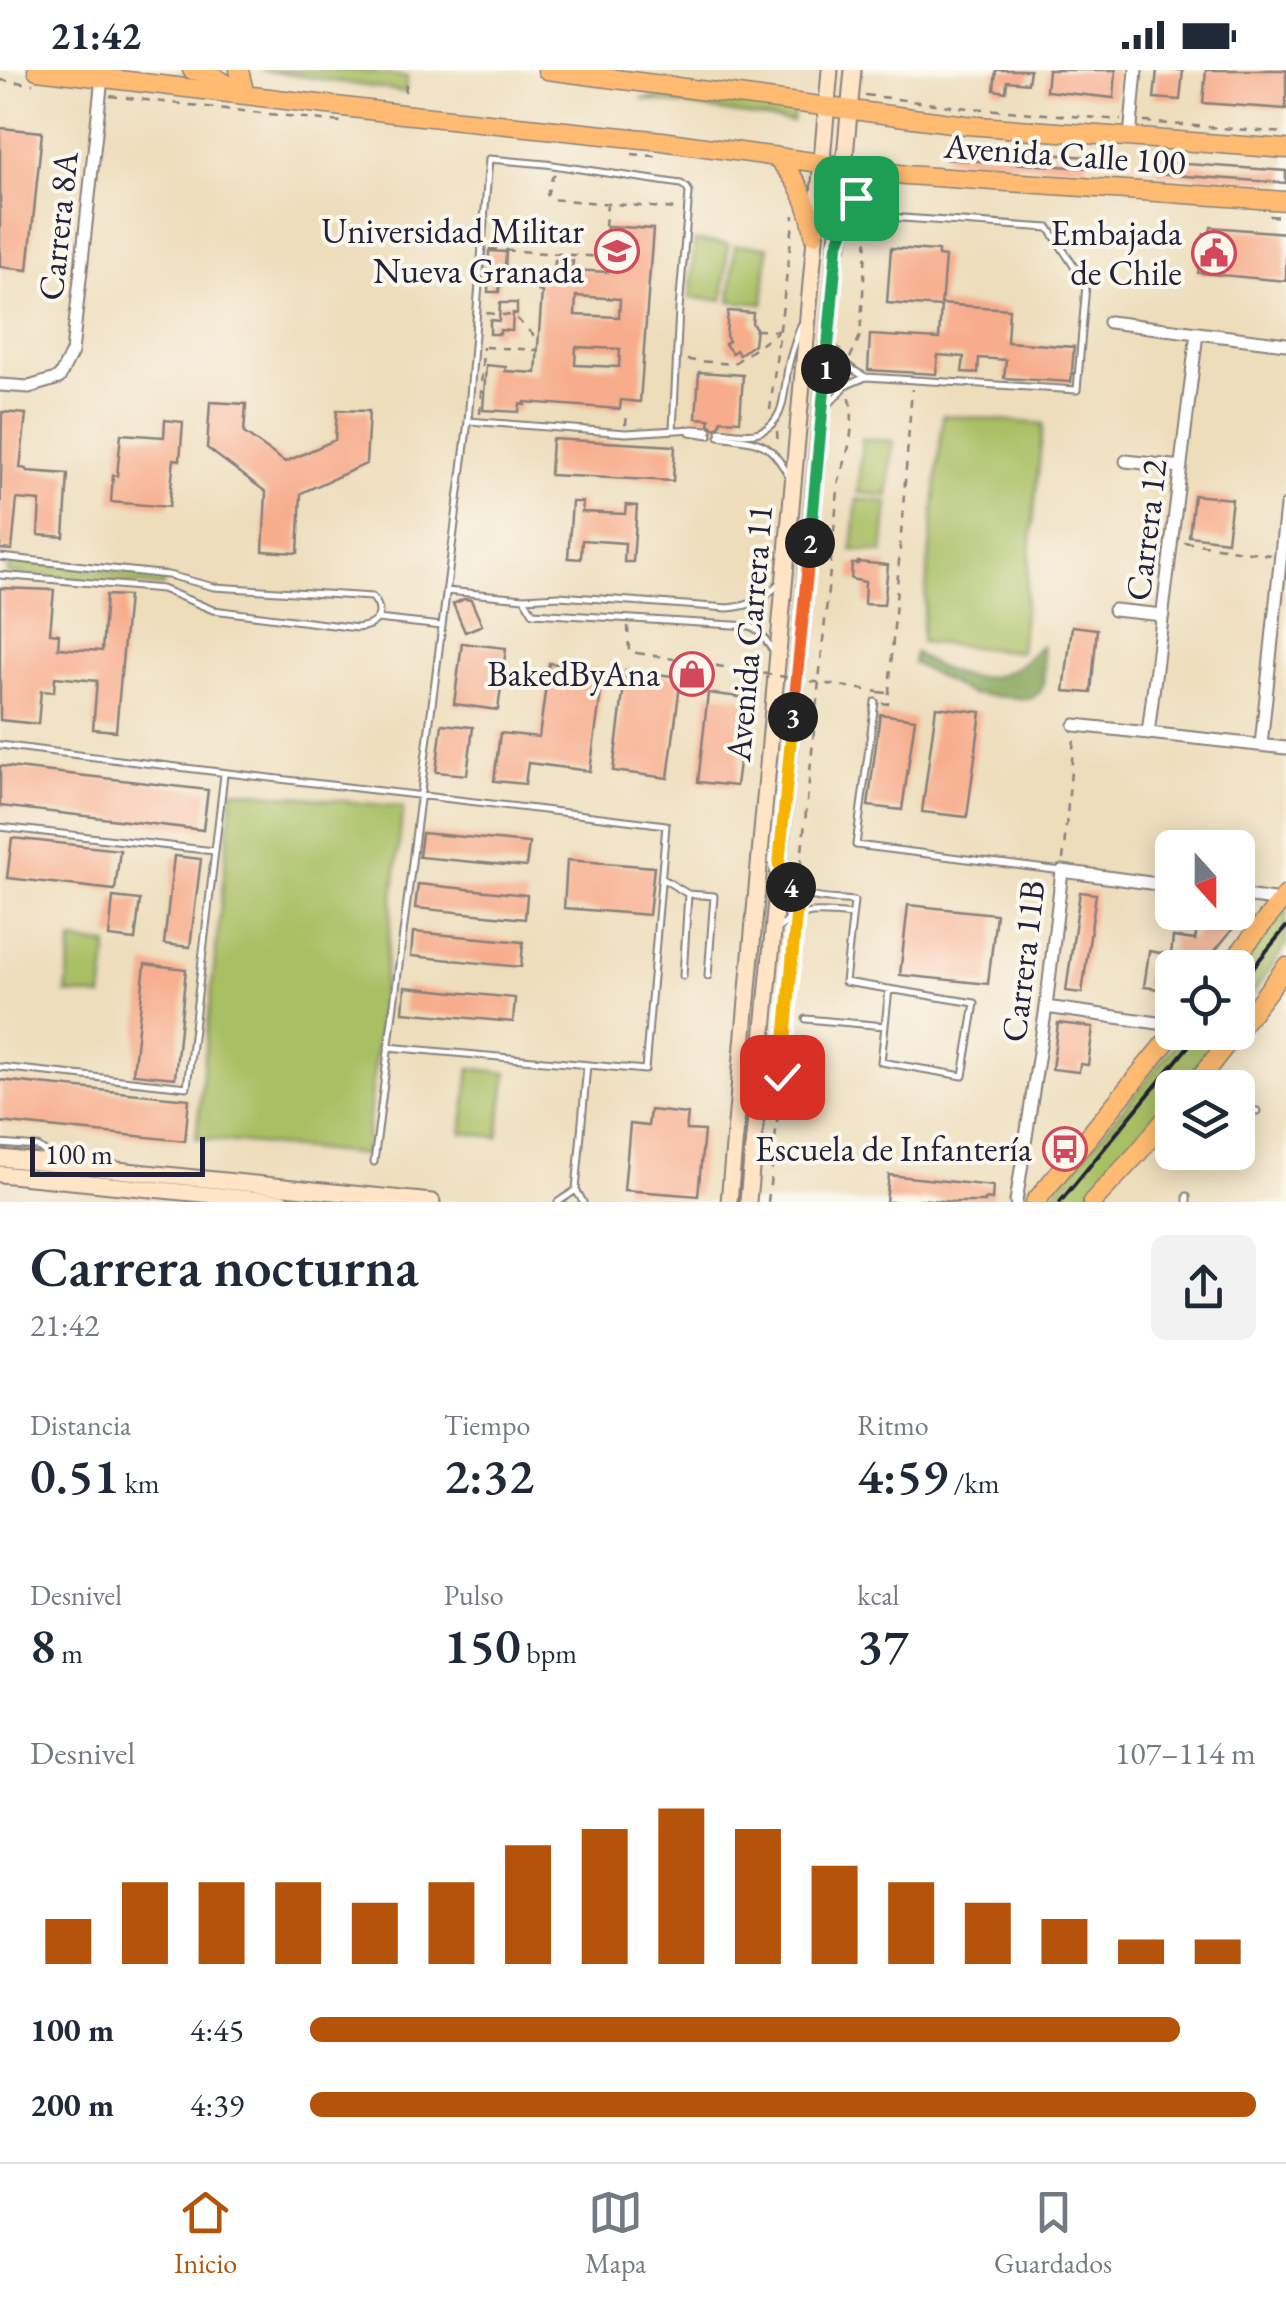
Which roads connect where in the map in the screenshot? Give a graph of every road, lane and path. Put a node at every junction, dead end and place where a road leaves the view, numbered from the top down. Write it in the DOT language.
graph roads {
  1 [pos="37,70"];
  2 [pos="192,70"];
  3 [pos="239,70"];
  4 [pos="546,70"];
  5 [pos="830,70"];
  6 [pos="853,70"];
  7 [pos="1136,70"];
  8 [pos="407,77"];
  9 [pos="102,78"];
  10 [pos="405,92"];
  11 [pos="245,95"];
  12 [pos="869,96"];
  13 [pos="826,106"];
  14 [pos="849,109"];
  15 [pos="1130,130"];
  16 [pos="1286,133"];
  17 [pos="1286,150"];
  18 [pos="775,156"];
  19 [pos="822,163"];
  20 [pos="844,167"];
  21 [pos="560,173"];
  22 [pos="888,173"];
  23 [pos="875,200"];
  24 [pos="1286,201"];
  25 [pos="796,203"];
  26 [pos="888,216"];
  27 [pos="814,234"];
  28 [pos="837,246"];
  29 [pos="489,248"];
  30 [pos="809,298"];
  31 [pos="486,313"];
  32 [pos="1110,322"];
  33 [pos="756,330"];
  34 [pos="780,331"];
  35 [pos="1198,333"];
  36 [pos="829,334"];
  37 [pos="860,336"];
  38 [pos="484,340"];
  39 [pos="539,341"];
  40 [pos="1286,344"];
  41 [pos="484,347"];
  42 [pos="538,350"];
  43 [pos="683,360"];
  44 [pos="866,377"];
  45 [pos="912,380"];
  46 [pos="0,384"];
  47 [pos="822,410"];
  48 [pos="853,411"];
  49 [pos="627,413"];
  50 [pos="468,422"];
  51 [pos="480,422"];
  52 [pos="626,424"];
  53 [pos="772,425"];
  54 [pos="673,430"];
  55 [pos="709,433"];
  56 [pos="774,452"];
  57 [pos="1126,460"];
  58 [pos="1181,467"];
  59 [pos="791,481"];
  60 [pos="1286,506"];
  61 [pos="1172,540"];
  62 [pos="0,557"];
  63 [pos="1281,557"];
  64 [pos="785,573"];
  65 [pos="0,575"];
  66 [pos="446,591"];
  67 [pos="524,598"];
  68 [pos="1114,610"];
  69 [pos="1162,616"];
  70 [pos="377,618"];
  71 [pos="628,619"];
  72 [pos="442,626"];
  73 [pos="778,661"];
  74 [pos="889,693"];
  75 [pos="875,702"];
  76 [pos="1075,725"];
  77 [pos="1148,734"];
  78 [pos="0,745"];
  79 [pos="1261,745"];
  80 [pos="1286,748"];
  81 [pos="224,774"];
  82 [pos="420,794"];
  83 [pos="0,827"];
  84 [pos="214,851"];
  85 [pos="779,865"];
  86 [pos="1062,871"];
  87 [pos="662,878"];
  88 [pos="1155,884"];
  89 [pos="798,893"];
  90 [pos="688,894"];
  91 [pos="1255,896"];
  92 [pos="1283,898"];
  93 [pos="852,915"];
  94 [pos="795,916"];
  95 [pos="774,934"];
  96 [pos="1241,950"];
  97 [pos="1286,966"];
  98 [pos="684,976"];
  99 [pos="708,976"];
  100 [pos="889,989"];
  101 [pos="1255,1006"];
  102 [pos="1046,1007"];
  103 [pos="806,1018"];
  104 [pos="1155,1023"];
  105 [pos="885,1026"];
  106 [pos="388,1047"];
  107 [pos="1159,1050"];
  108 [pos="1221,1050"];
  109 [pos="0,1066"];
  110 [pos="586,1066"];
  111 [pos="1206,1070"];
  112 [pos="1155,1132"];
  113 [pos="0,1144"];
  114 [pos="0,1158"];
  115 [pos="374,1162"];
  116 [pos="63,1165"];
  117 [pos="0,1174"];
  118 [pos="576,1190"];
  119 [pos="362,1198"];
  120 [pos="727,1198"];
  121 [pos="749,1201"];
  122 [pos="1093,1201"];
  123 [pos="282,1202"];
  124 [pos="432,1202"];
  125 [pos="558,1202"];
  126 [pos="583,1202"];
  127 [pos="768,1202"];
  128 [pos="1016,1202"];
  129 [pos="1035,1202"];
  1 -- 9 [label="main road, Avenida Calle 100"];
  2 -- 11 [label="main road, Avenida Calle 100"];
  3 -- 11 [label="main road"];
  4 -- 13 [label="main road, Avenida Calle 100"];
  5 -- 13 [label="main road, Avenida Carrera 11"];
  6 -- 14 [label="main road, Avenida Carrera 11"];
  7 -- 15 [label="street"];
  8 -- 10 [label="path"];
  9 -- 11 [label="main road, Avenida Calle 100"];
  9 -- 46 [label="street, Carrera 8A"];
  11 -- 18 [label="main road, Avenida Calle 100"];
  12 -- 15 [label="path"];
  13 -- 14 [label="main road, Avenida Calle 100"];
  13 -- 19 [label="main road, Avenida Carrera 11"];
  14 -- 15 [label="main road, Avenida Calle 100"];
  14 -- 20 [label="main road, Avenida Carrera 11"];
  15 -- 16 [label="path"];
  15 -- 17 [label="main road, Avenida Calle 100"];
  18 -- 19 [label="main road, Avenida Calle 100"];
  18 -- 27 [label="main road"];
  19 -- 20 [label="main road, Avenida Calle 100"];
  19 -- 27 [label="main road, Avenida Carrera 11"];
  20 -- 22 [label="main road, Avenida Calle 100"];
  20 -- 28 [label="main road, Avenida Carrera 11"];
  21 -- 29 [label="path"];
  22 -- 24 [label="main road, Avenida Calle 100"];
  22 -- 28 [label="main road"];
  23 -- 37 [label="path"];
  25 -- 34 [label="path"];
  26 -- 45 [label="lane"];
  27 -- 30 [label="main road, Avenida Carrera 11"];
  28 -- 36 [label="main road, Avenida Carrera 11"];
  30 -- 53 [label="lane"];
  30 -- 59 [label="main road, Avenida Carrera 11"];
  31 -- 39 [label="path"];
  32 -- 35 [label="street"];
  33 -- 34 [label="path"];
  34 -- 43 [label="path"];
  34 -- 53 [label="path"];
  35 -- 40 [label="street"];
  35 -- 58 [label="street, Carrera 12"];
  36 -- 44 [label="lane"];
  36 -- 47 [label="main road, Avenida Carrera 11"];
  38 -- 41 [label="path"];
  41 -- 42 [label="path"];
  41 -- 51 [label="path"];
  44 -- 45 [label="lane"];
  44 -- 47 [label="lane"];
  45 -- 74 [label="path"];
  47 -- 85 [label="main road, Avenida Carrera 11"];
  48 -- 89 [label="path"];
  49 -- 52 [label="path"];
  50 -- 51 [label="lane"];
  50 -- 54 [label="lane"];
  50 -- 66 [label="lane"];
  51 -- 54 [label="lane"];
  53 -- 56 [label="path"];
  53 -- 56 [label="lane"];
  54 -- 55 [label="lane"];
  56 -- 59 [label="lane"];
  57 -- 58 [label="street"];
  58 -- 61 [label="street, Carrera 12"];
  59 -- 64 [label="main road, Avenida Carrera 11"];
  60 -- 63 [label="street"];
  61 -- 63 [label="path"];
  61 -- 69 [label="street, Carrera 12"];
  62 -- 70 [label="lane"];
  63 -- 79 [label="street"];
  64 -- 67 [label="lane"];
  64 -- 73 [label="main road, Avenida Carrera 11"];
  65 -- 70 [label="lane"];
  66 -- 67 [label="lane"];
  66 -- 72 [label="lane"];
  67 -- 71 [label="lane"];
  68 -- 69 [label="street"];
  69 -- 77 [label="street, Carrera 12"];
  70 -- 72 [label="lane"];
  71 -- 73 [label="lane"];
  71 -- 74 [label="path, bridge"];
  72 -- 82 [label="lane"];
  73 -- 120 [label="main road, Avenida Carrera 11"];
  74 -- 75 [label="path"];
  75 -- 86 [label="lane"];
  76 -- 77 [label="street"];
  76 -- 86 [label="path, Carrera 11B"];
  77 -- 79 [label="street"];
  78 -- 81 [label="lane"];
  79 -- 80 [label="street"];
  81 -- 82 [label="lane"];
  81 -- 84 [label="lane"];
  82 -- 87 [label="lane"];
  82 -- 106 [label="lane"];
  83 -- 84 [label="lane"];
  84 -- 109 [label="lane"];
  85 -- 89 [label="lane"];
  85 -- 95 [label="main road, Avenida Carrera 11"];
  86 -- 88 [label="street"];
  86 -- 102 [label="street, Carrera 11B"];
  87 -- 90 [label="lane"];
  87 -- 110 [label="lane"];
  89 -- 93 [label="lane"];
  90 -- 98 [label="lane"];
  90 -- 99 [label="lane"];
  91 -- 92 [label="street"];
  92 -- 96 [label="main road"];
  93 -- 94 [label="lane"];
  93 -- 100 [label="lane"];
  94 -- 95 [label="lane"];
  94 -- 127 [label="path"];
  95 -- 121 [label="main road, Avenida Carrera 11"];
  97 -- 101 [label="main road"];
  100 -- 105 [label="lane"];
  100 -- 105 [label="lane"];
  102 -- 104 [label="street"];
  102 -- 128 [label="street, Carrera 11B"];
  103 -- 105 [label="lane"];
  106 -- 110 [label="lane"];
  106 -- 115 [label="lane"];
  107 -- 129 [label="main road"];
  108 -- 111 [label="main road"];
  110 -- 118 [label="lane"];
  112 -- 122 [label="main road"];
  113 -- 116 [label="lane"];
  114 -- 116 [label="main road"];
  116 -- 119 [label="main road"];
  117 -- 123 [label="main road"];
  118 -- 125 [label="lane"];
  118 -- 126 [label="lane"];
  119 -- 124 [label="main road"];
}
